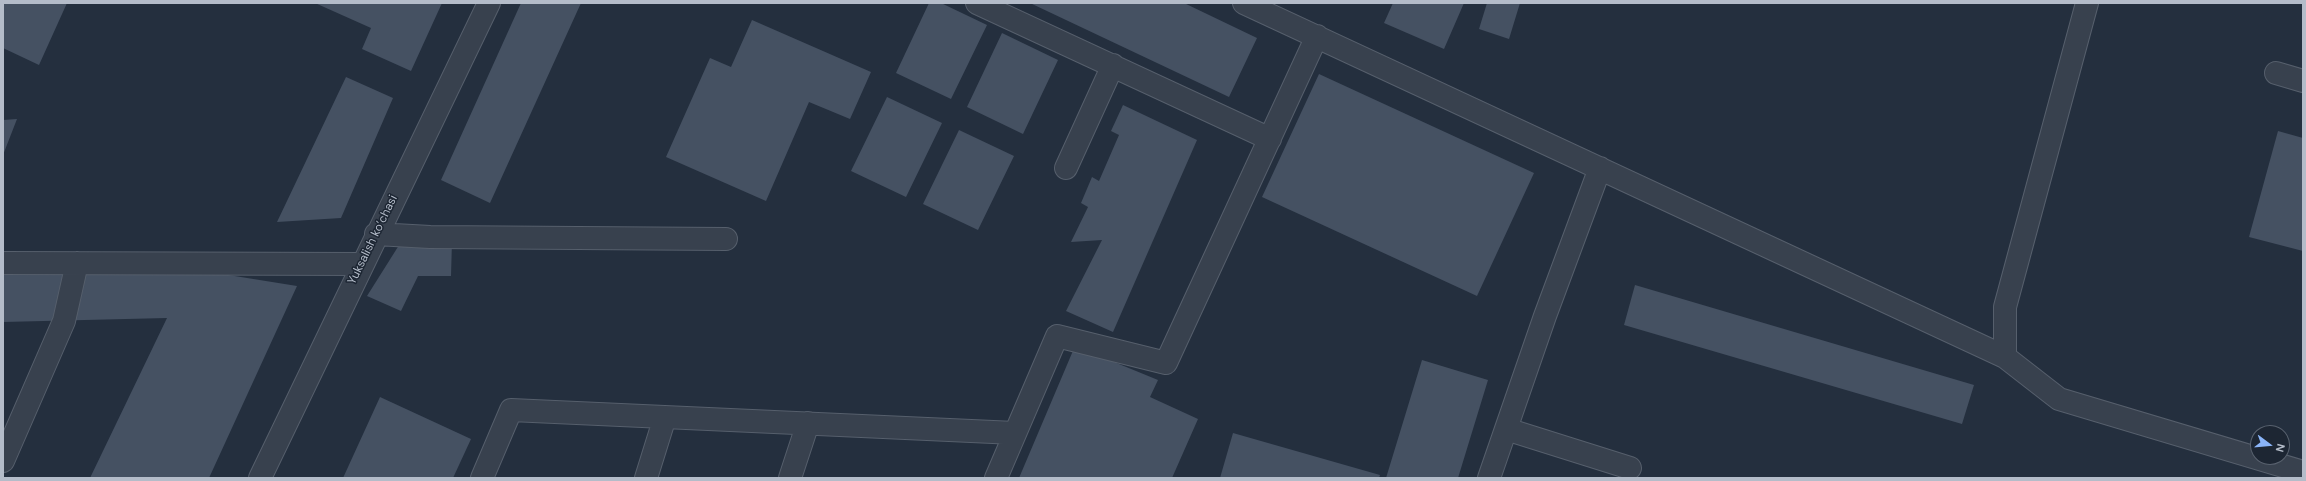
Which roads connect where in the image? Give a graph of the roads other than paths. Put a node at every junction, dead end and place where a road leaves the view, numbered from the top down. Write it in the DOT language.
graph roads {
  1 [pos="489,3"];
  2 [pos="977,3"];
  3 [pos="1244,3"];
  4 [pos="2087,3"];
  5 [pos="1317,36"];
  6 [pos="1112,65"];
  7 [pos="2276,73"];
  8 [pos="2303,81"];
  9 [pos="1270,138"];
  10 [pos="1066,168"];
  11 [pos="1600,168"];
  12 [pos="376,234"];
  13 [pos="726,239"];
  14 [pos="3,263"];
  15 [pos="77,263"];
  16 [pos="362,264"];
  17 [pos="2005,357"];
  18 [pos="665,417"];
  19 [pos="808,423"];
  20 [pos="1506,429"];
  21 [pos="1015,433"];
  22 [pos="3,461"];
  23 [pos="1630,468"];
  24 [pos="2303,472"];
  25 [pos="260,478"];
  26 [pos="482,478"];
  27 [pos="646,478"];
  28 [pos="790,478"];
  29 [pos="996,478"];
  30 [pos="1489,478"];
  1 -- 12 [label="street, Yuksalish ko’chasi"];
  2 -- 6 [label="street"];
  3 -- 5 [label="street"];
  4 -- 17 [label="street"];
  5 -- 9 [label="street"];
  5 -- 11 [label="street"];
  6 -- 9 [label="street"];
  6 -- 10 [label="street"];
  7 -- 8 [label="street"];
  9 -- 21 [label="street"];
  11 -- 17 [label="street"];
  11 -- 20 [label="street"];
  12 -- 13 [label="street"];
  12 -- 16 [label="street, Yuksalish ko’chasi"];
  14 -- 15 [label="street"];
  15 -- 16 [label="street"];
  15 -- 22 [label="street"];
  16 -- 25 [label="street, Yuksalish ko’chasi"];
  17 -- 24 [label="street"];
  18 -- 19 [label="street"];
  18 -- 26 [label="street"];
  18 -- 27 [label="street"];
  19 -- 21 [label="street"];
  19 -- 28 [label="street"];
  20 -- 23 [label="street"];
  20 -- 30 [label="street"];
  21 -- 29 [label="street"];
}
